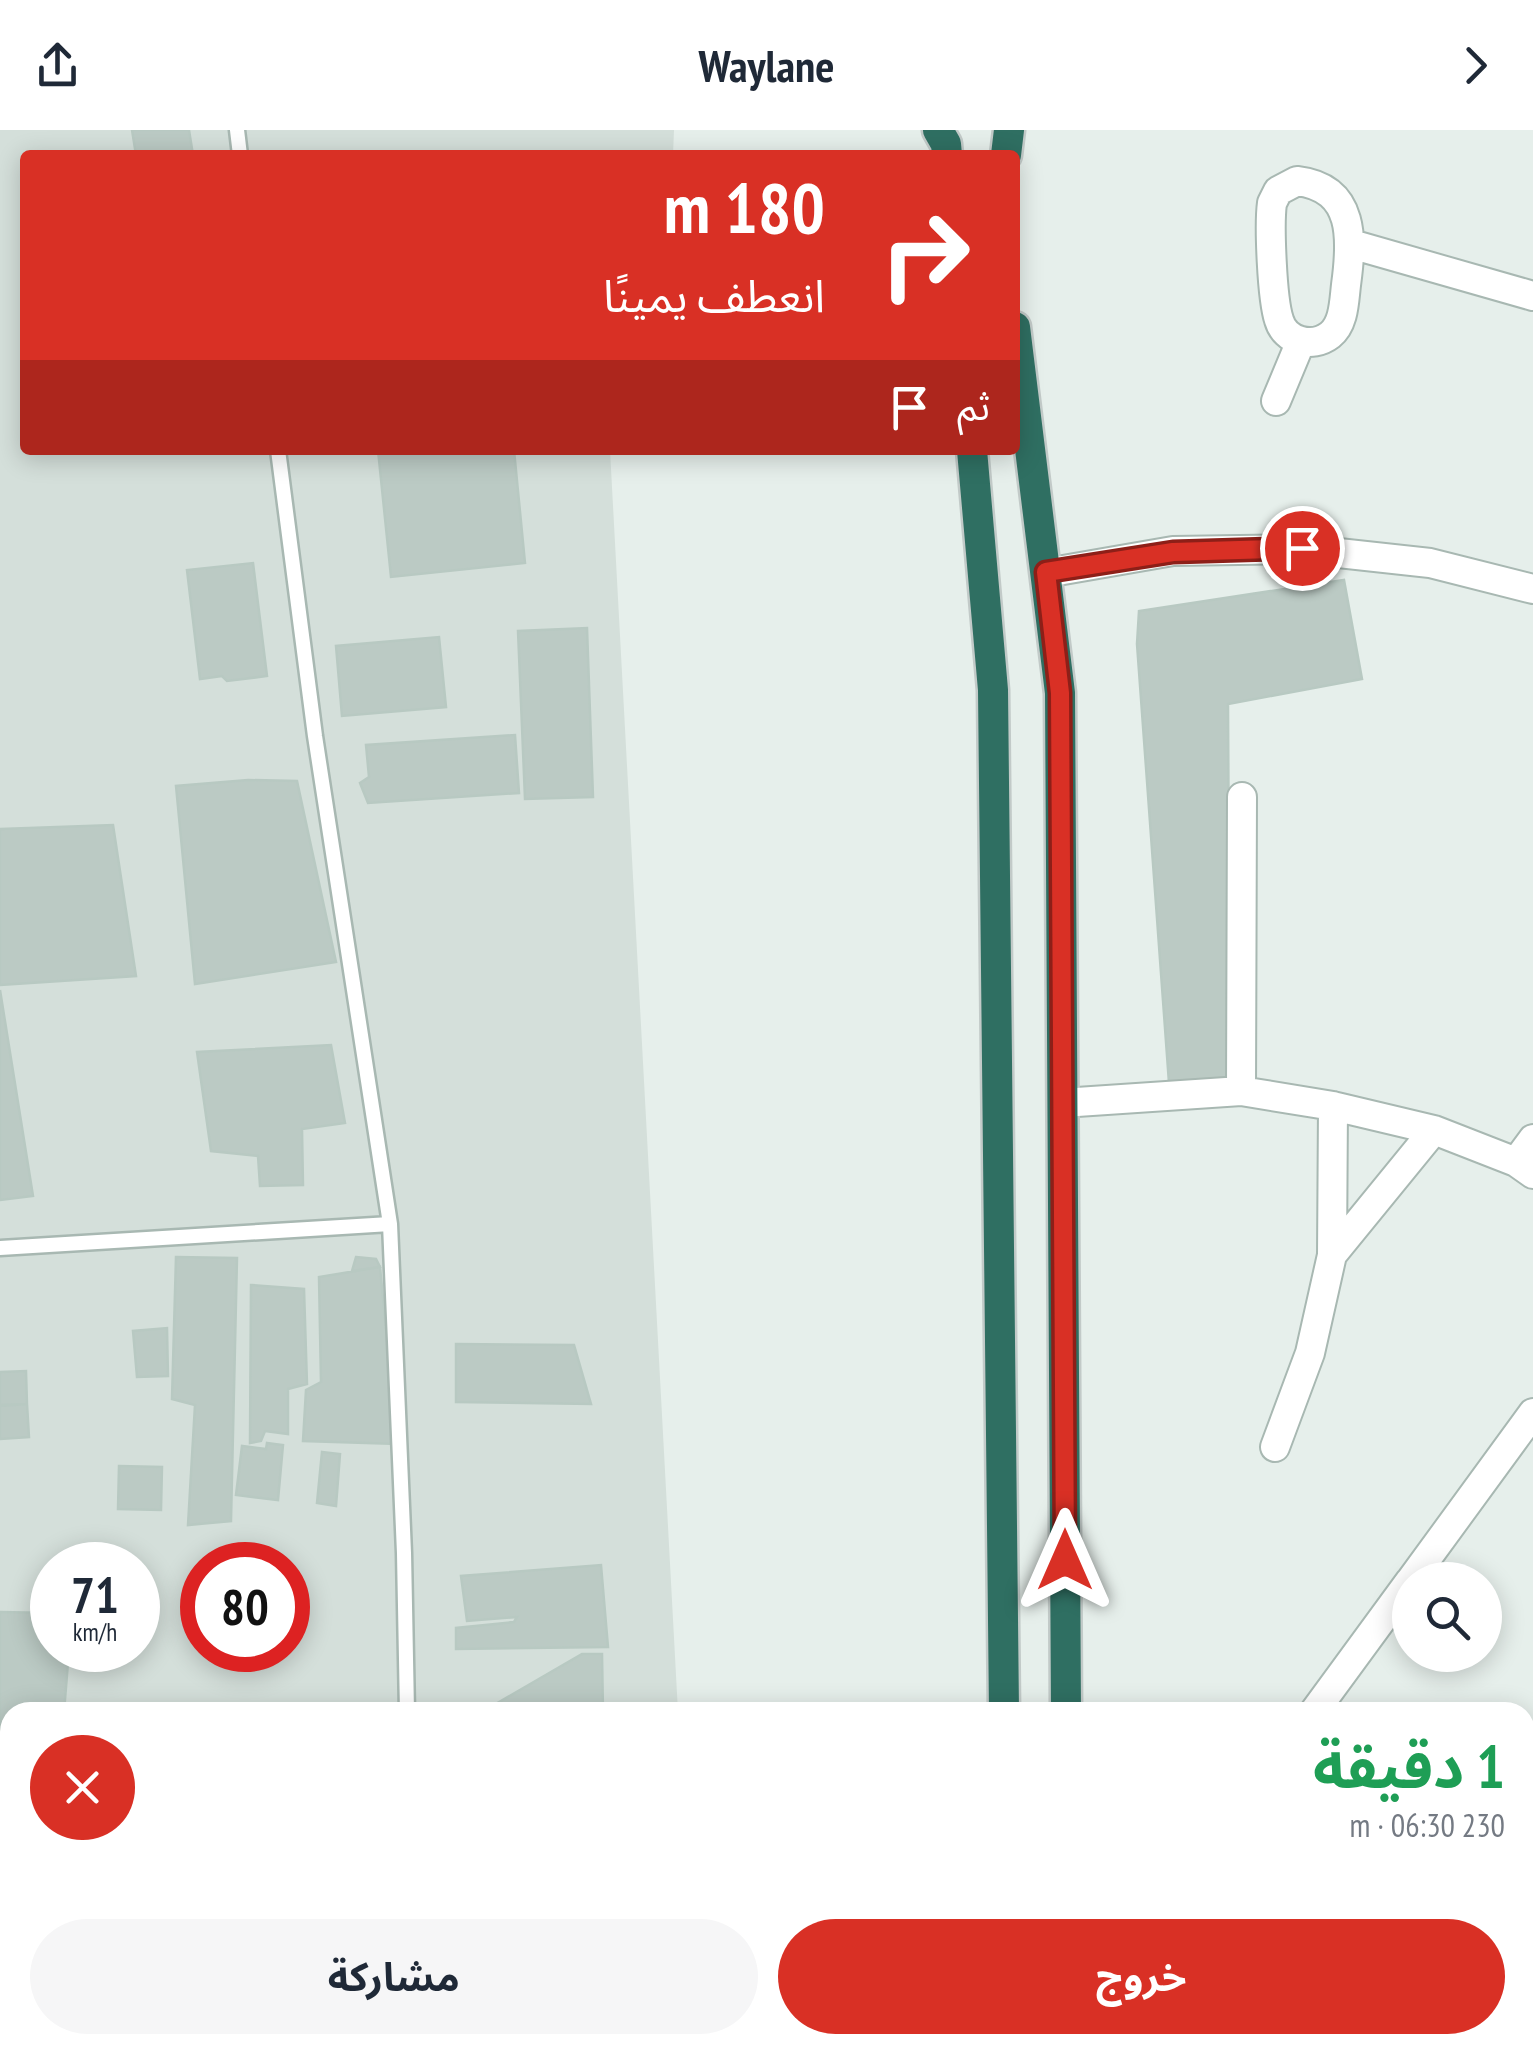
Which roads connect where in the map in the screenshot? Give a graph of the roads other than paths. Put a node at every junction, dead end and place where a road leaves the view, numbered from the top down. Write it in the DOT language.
graph roads {
  1 [pos="1352,244"];
  2 [pos="1533,296"];
  3 [pos="1301,341"];
  4 [pos="1020,367"];
  5 [pos="1276,401"];
  6 [pos="279,455"];
  7 [pos="972,455"];
  8 [pos="1046,572"];
  9 [pos="1533,589"];
  10 [pos="1242,797"];
  11 [pos="1240,1091"];
  12 [pos="1062,1104"];
  13 [pos="1333,1106"];
  14 [pos="1434,1130"];
  15 [pos="1527,1158"];
  16 [pos="390,1224"];
  17 [pos="0,1248"];
  18 [pos="1332,1254"];
  19 [pos="1533,1413"];
  20 [pos="1275,1447"];
  21 [pos="1423,1562"];
  22 [pos="1392,1605"];
  23 [pos="407,1702"];
  24 [pos="1004,1702"];
  25 [pos="1066,1702"];
  26 [pos="1321,1702"];
  1 -- 2 [label="street"];
  1 -- 3 [label="street"];
  1 -- 3 [label="street"];
  3 -- 5 [label="street"];
  4 -- 8 [label="highway"];
  6 -- 16 [label="lane"];
  7 -- 24 [label="highway"];
  8 -- 9 [label="street"];
  8 -- 12 [label="highway"];
  10 -- 11 [label="street"];
  11 -- 12 [label="street"];
  11 -- 13 [label="street"];
  12 -- 25 [label="highway"];
  13 -- 14 [label="street"];
  13 -- 18 [label="street"];
  14 -- 15 [label="street"];
  14 -- 18 [label="street"];
  16 -- 17 [label="lane"];
  16 -- 23 [label="lane"];
  18 -- 20 [label="street"];
  19 -- 21 [label="street"];
  22 -- 26 [label="street"];
}
